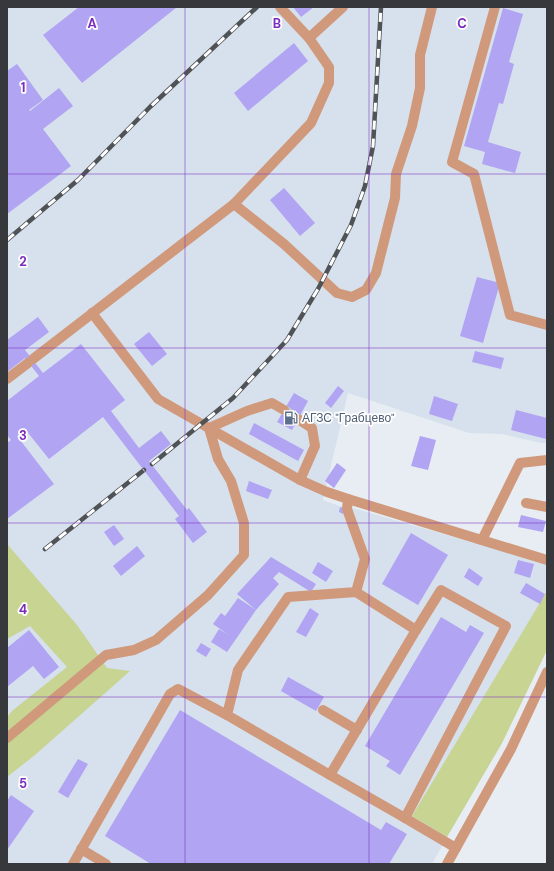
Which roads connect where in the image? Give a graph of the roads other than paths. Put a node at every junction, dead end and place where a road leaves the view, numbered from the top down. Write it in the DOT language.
graph roads {
  1 [pos="280,7"];
  2 [pos="343,7"];
  3 [pos="432,7"];
  4 [pos="495,7"];
  5 [pos="309,38"];
  6 [pos="234,204"];
  7 [pos="92,313"];
  8 [pos="547,325"];
  9 [pos="7,380"];
  10 [pos="284,410"];
  11 [pos="298,419"];
  12 [pos="208,428"];
  13 [pos="547,460"];
  14 [pos="300,480"];
  15 [pos="348,499"];
  16 [pos="526,503"];
  17 [pos="547,507"];
  18 [pos="482,540"];
  19 [pos="547,560"];
  20 [pos="356,592"];
  21 [pos="416,630"];
  22 [pos="547,672"];
  23 [pos="323,710"];
  24 [pos="227,715"];
  25 [pos="357,730"];
  26 [pos="7,738"];
  27 [pos="330,776"];
  28 [pos="404,818"];
  29 [pos="456,848"];
  30 [pos="81,849"];
  31 [pos="73,864"];
  32 [pos="106,864"];
  33 [pos="446,864"];
  1 -- 5 [label="street"];
  2 -- 5 [label="street"];
  3 -- 6 [label="street"];
  4 -- 8 [label="street"];
  5 -- 6 [label="street"];
  6 -- 7 [label="street"];
  7 -- 9 [label="street"];
  7 -- 12 [label="street"];
  10 -- 12 [label="street"];
  11 -- 14 [label="street"];
  12 -- 14 [label="street"];
  12 -- 26 [label="street"];
  13 -- 18 [label="street"];
  14 -- 15 [label="street"];
  15 -- 18 [label="street"];
  15 -- 20 [label="street"];
  16 -- 17 [label="street"];
  18 -- 19 [label="street"];
  20 -- 21 [label="street"];
  20 -- 24 [label="street"];
  21 -- 25 [label="street"];
  21 -- 28 [label="street"];
  22 -- 29 [label="street"];
  23 -- 25 [label="street"];
  24 -- 27 [label="street"];
  24 -- 30 [label="street"];
  25 -- 27 [label="street"];
  27 -- 28 [label="street"];
  28 -- 29 [label="street"];
  29 -- 33 [label="street"];
  30 -- 31 [label="street"];
  30 -- 32 [label="street"];
}
